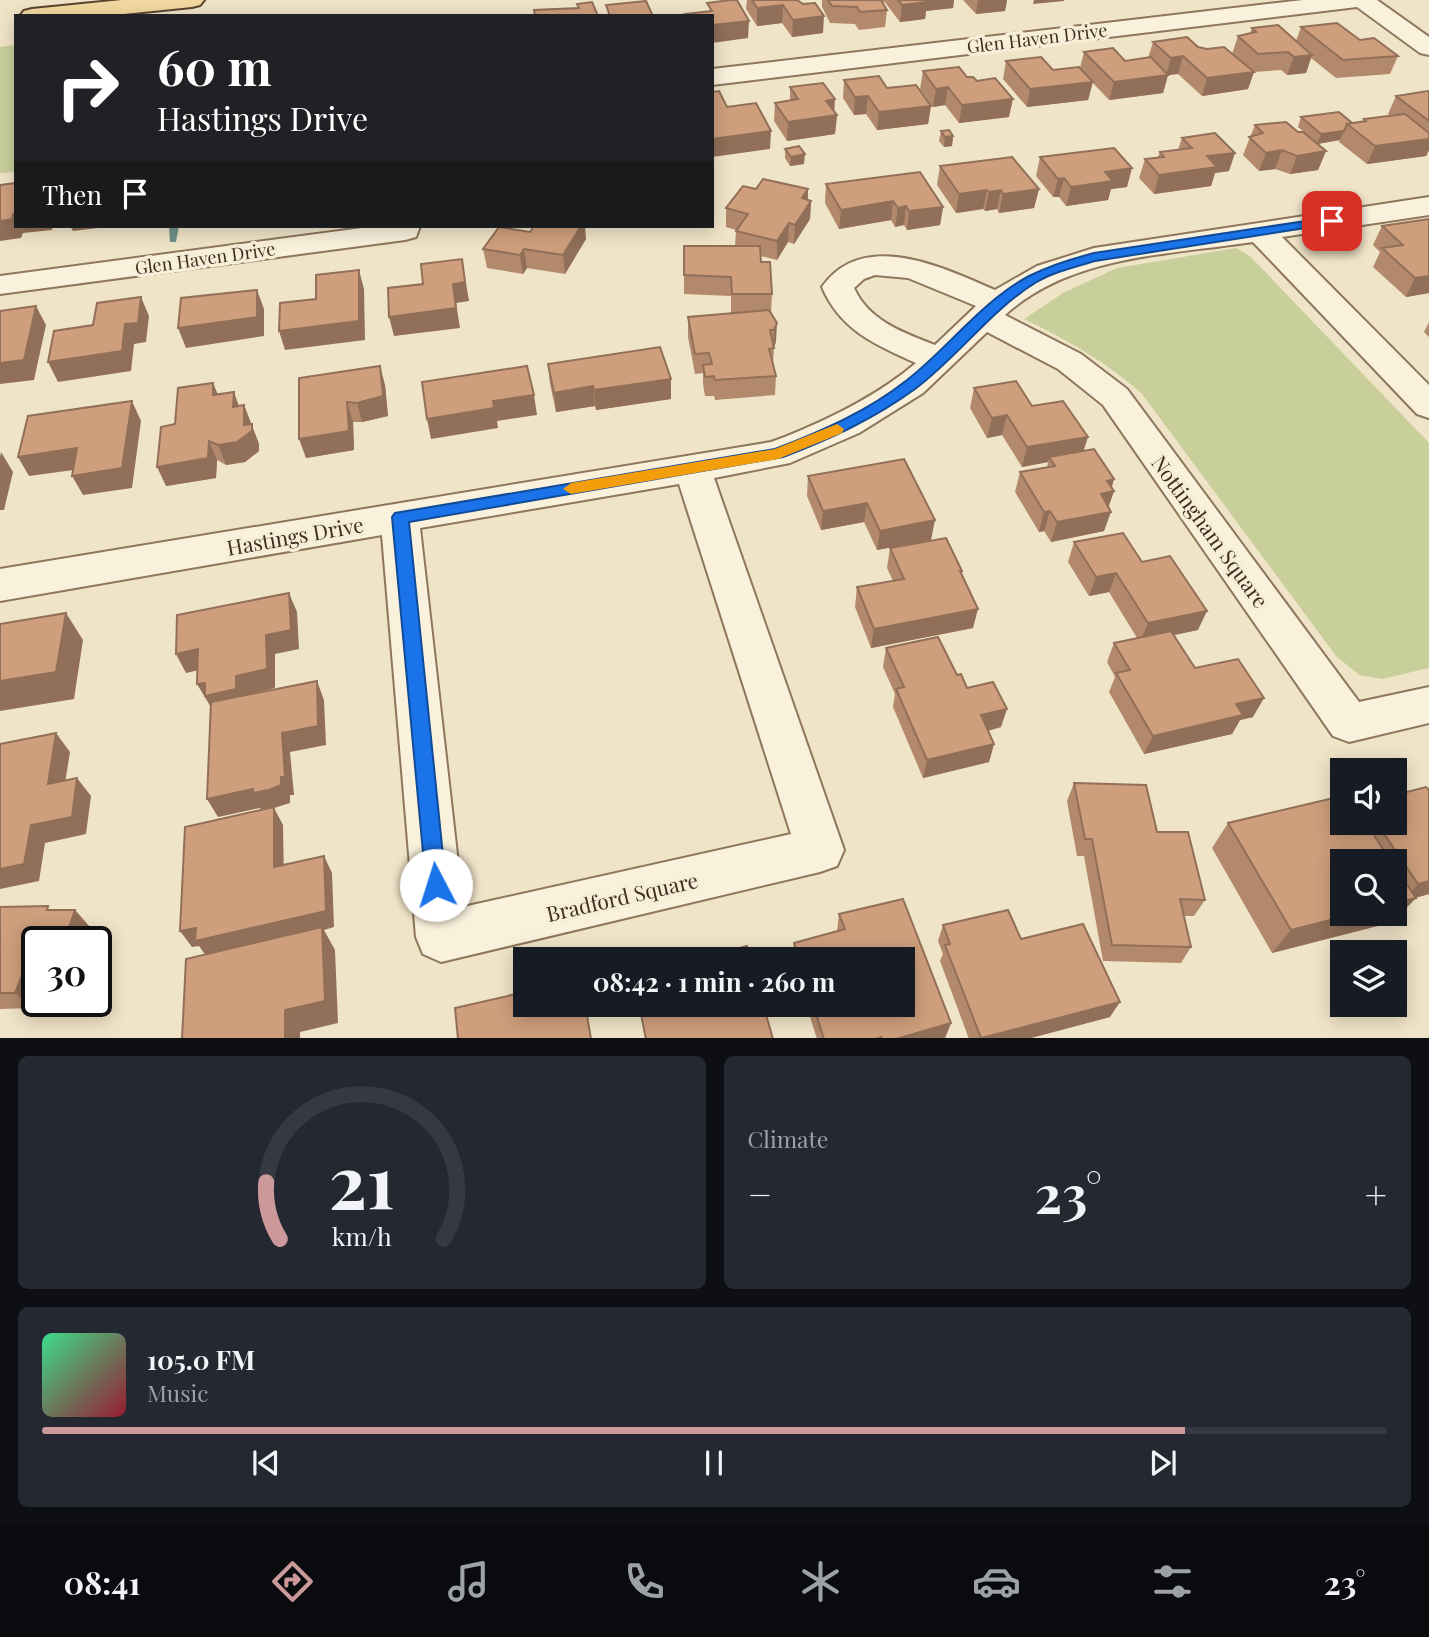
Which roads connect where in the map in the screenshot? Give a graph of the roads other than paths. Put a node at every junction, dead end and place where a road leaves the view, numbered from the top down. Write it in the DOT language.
graph roads {
  1 [pos="192,0"];
  2 [pos="1362,0"];
  3 [pos="52,14"];
  4 [pos="1429,48"];
  5 [pos="714,77"];
  6 [pos="1429,206"];
  7 [pos="405,228"];
  8 [pos="1260,232"];
  9 [pos="0,285"];
  10 [pos="991,311"];
  11 [pos="939,360"];
  12 [pos="1429,405"];
  13 [pos="692,468"];
  14 [pos="400,517"];
  15 [pos="0,585"];
  16 [pos="1429,705"];
  1 -- 3 [label="main road"];
  2 -- 4 [label="street"];
  2 -- 5 [label="street, Glen Haven Drive"];
  6 -- 8 [label="street, Hastings Drive"];
  7 -- 9 [label="street, Glen Haven Drive"];
  8 -- 10 [label="street, Hastings Drive"];
  8 -- 12 [label="street"];
  10 -- 11 [label="street, Hastings Drive"];
  10 -- 11 [label="street"];
  10 -- 16 [label="street, Nottingham Square"];
  11 -- 13 [label="street, Hastings Drive"];
  13 -- 14 [label="street, Hastings Drive"];
  13 -- 14 [label="street, Bradford Square"];
  14 -- 15 [label="street, Hastings Drive"];
}
